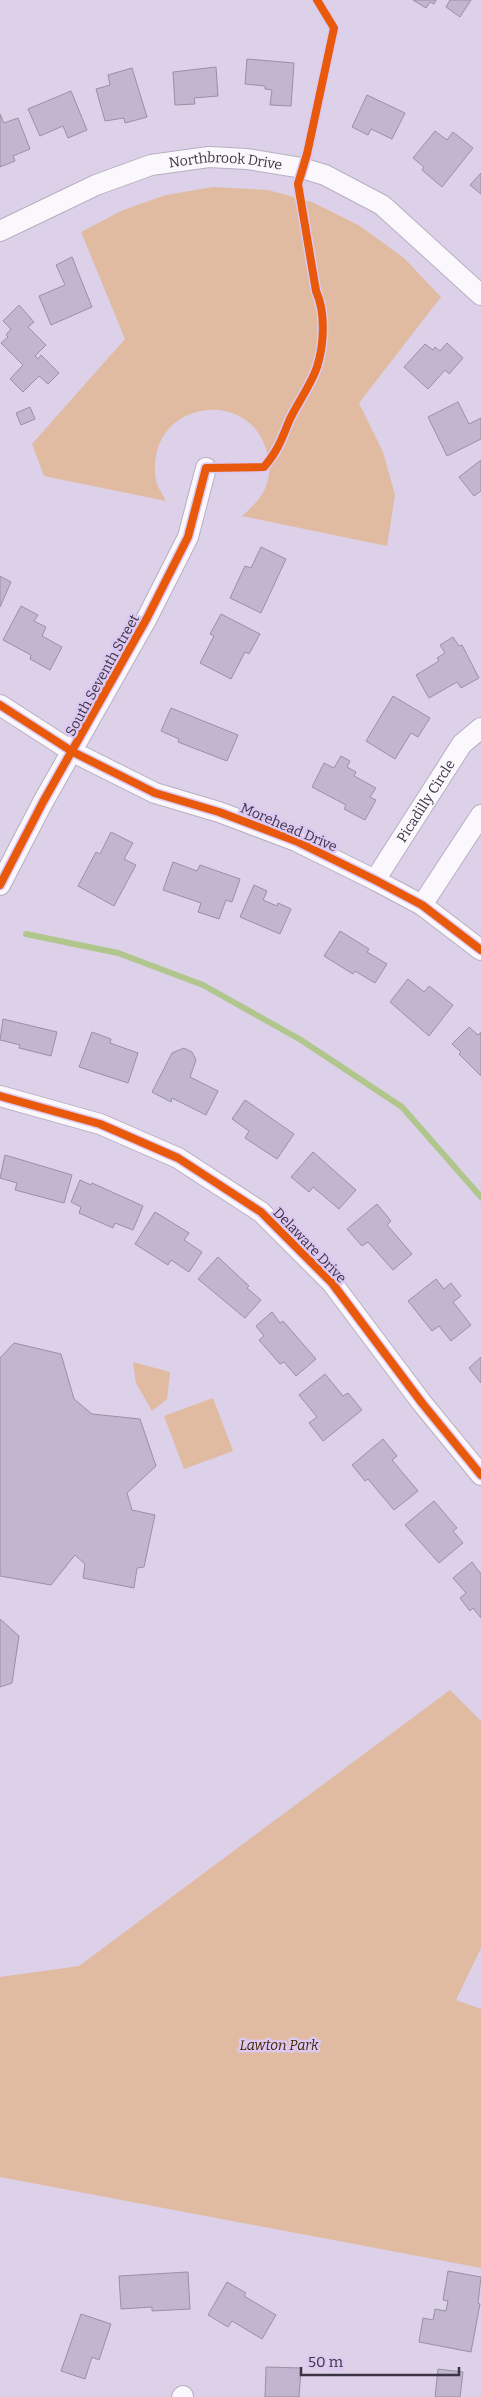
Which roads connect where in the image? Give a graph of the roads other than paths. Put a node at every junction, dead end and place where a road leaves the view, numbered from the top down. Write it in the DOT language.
graph roads {
  1 [pos="0,231"];
  2 [pos="481,294"];
  3 [pos="206,468"];
  4 [pos="0,705"];
  5 [pos="481,728"];
  6 [pos="73,752"];
  7 [pos="481,815"];
  8 [pos="375,880"];
  9 [pos="0,885"];
  10 [pos="422,905"];
  11 [pos="481,950"];
  12 [pos="0,1096"];
  13 [pos="481,1474"];
  1 -- 2 [label="street, Northbrook Drive"];
  3 -- 6 [label="street, South Seventh Street"];
  4 -- 6 [label="street, Morehead Drive"];
  5 -- 8 [label="street, Picadilly Circle"];
  6 -- 8 [label="street, Morehead Drive"];
  6 -- 9 [label="street, South Seventh Street"];
  7 -- 10 [label="street"];
  8 -- 10 [label="street, Morehead Drive"];
  10 -- 11 [label="street, Morehead Drive"];
  12 -- 13 [label="street, Delaware Drive"];
}
